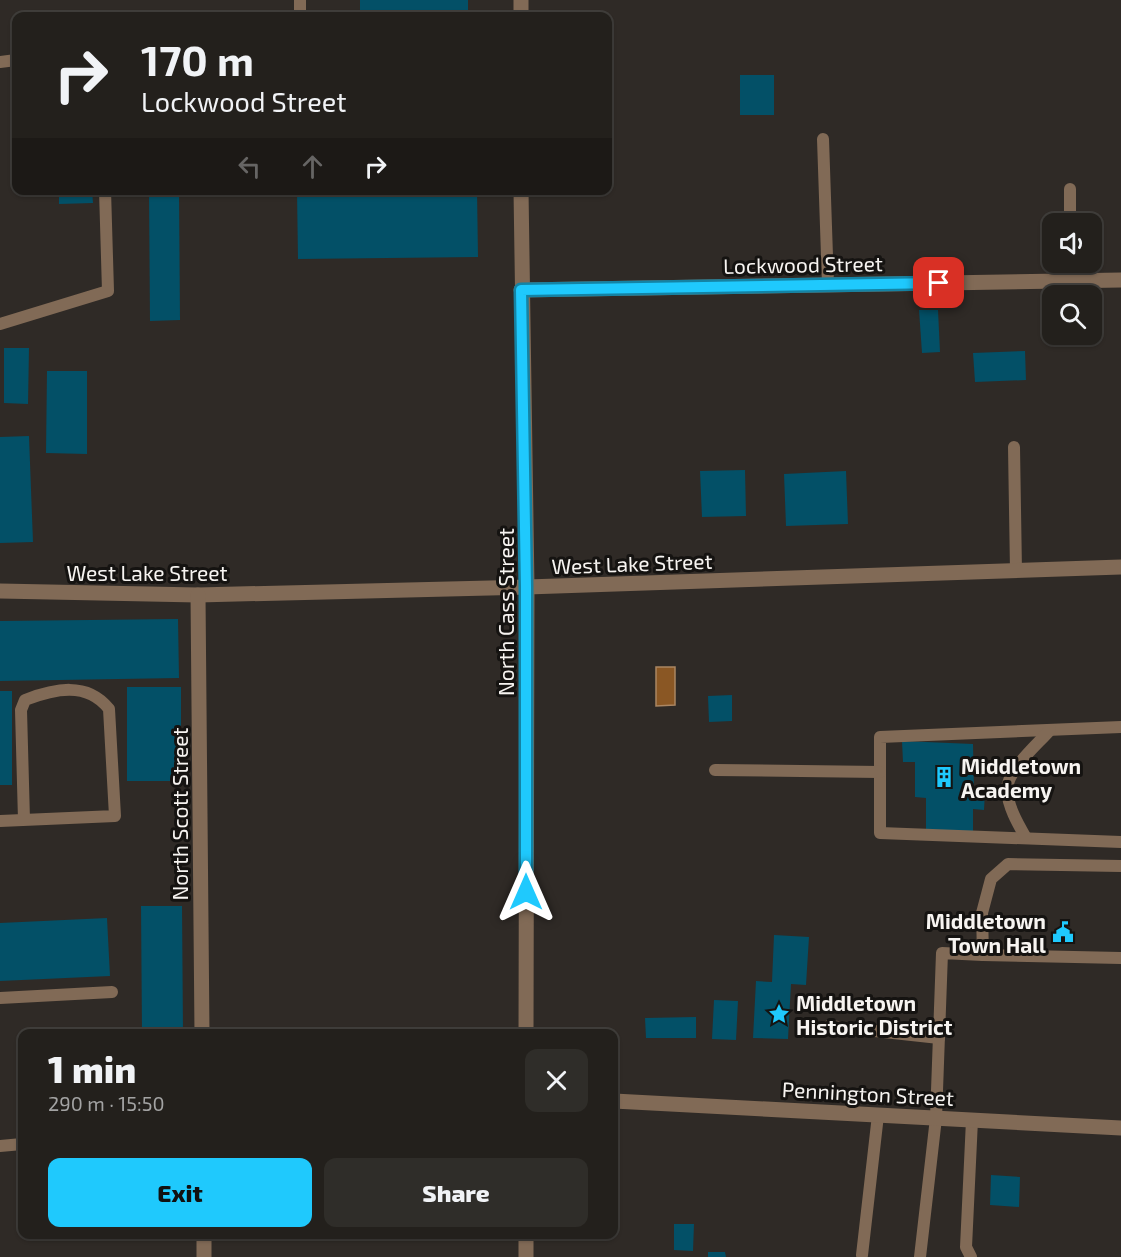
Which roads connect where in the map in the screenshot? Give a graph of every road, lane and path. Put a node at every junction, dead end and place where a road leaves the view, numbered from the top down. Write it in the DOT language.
graph roads {
  1 [pos="823,139"];
  2 [pos="1070,189"];
  3 [pos="105,195"];
  4 [pos="521,195"];
  5 [pos="1070,213"];
  6 [pos="1071,273"];
  7 [pos="1121,280"];
  8 [pos="1071,281"];
  9 [pos="828,285"];
  10 [pos="521,290"];
  11 [pos="0,324"];
  12 [pos="1014,447"];
  13 [pos="1121,567"];
  14 [pos="1016,571"];
  15 [pos="526,587"];
  16 [pos="0,591"];
  17 [pos="198,595"];
  18 [pos="1121,727"];
  19 [pos="1050,730"];
  20 [pos="715,770"];
  21 [pos="880,772"];
  22 [pos="24,820"];
  23 [pos="0,821"];
  24 [pos="1026,838"];
  25 [pos="1121,842"];
  26 [pos="1121,866"];
  27 [pos="983,955"];
  28 [pos="1121,958"];
  29 [pos="112,992"];
  30 [pos="0,998"];
  31 [pos="830,1026"];
  32 [pos="202,1029"];
  33 [pos="526,1029"];
  34 [pos="939,1038"];
  35 [pos="618,1101"];
  36 [pos="878,1115"];
  37 [pos="936,1118"];
  38 [pos="972,1120"];
  39 [pos="1121,1128"];
  40 [pos="18,1144"];
  41 [pos="0,1146"];
  42 [pos="204,1239"];
  43 [pos="526,1239"];
  44 [pos="862,1254"];
  45 [pos="204,1257"];
  46 [pos="526,1257"];
  47 [pos="920,1257"];
  48 [pos="970,1257"];
  1 -- 9 [label="lane"];
  2 -- 5 [label="lane"];
  3 -- 11 [label="lane"];
  4 -- 10 [label="street, North Cass Street"];
  6 -- 8 [label="lane"];
  7 -- 8 [label="street, Lockwood Street"];
  8 -- 9 [label="street, Lockwood Street"];
  9 -- 10 [label="street, Lockwood Street"];
  10 -- 15 [label="street, North Cass Street"];
  12 -- 14 [label="lane"];
  13 -- 14 [label="street, West Lake Street"];
  14 -- 15 [label="street, West Lake Street"];
  15 -- 17 [label="street, West Lake Street"];
  15 -- 33 [label="street, North Cass Street"];
  16 -- 17 [label="street, West Lake Street"];
  17 -- 32 [label="street, North Scott Street"];
  18 -- 19 [label="lane"];
  19 -- 21 [label="lane"];
  19 -- 24 [label="lane"];
  20 -- 21 [label="lane"];
  21 -- 24 [label="lane"];
  22 -- 22 [label="lane"];
  22 -- 23 [label="lane"];
  24 -- 25 [label="lane"];
  26 -- 27 [label="lane"];
  27 -- 28 [label="lane"];
  27 -- 34 [label="lane"];
  29 -- 30 [label="lane"];
  31 -- 34 [label="lane"];
  34 -- 37 [label="lane"];
  35 -- 36 [label="street, Pennington Street"];
  36 -- 37 [label="street, Pennington Street"];
  36 -- 44 [label="lane"];
  37 -- 38 [label="street, Pennington Street"];
  37 -- 47 [label="lane"];
  38 -- 39 [label="street, Pennington Street"];
  38 -- 48 [label="lane"];
  40 -- 41 [label="lane"];
  42 -- 45 [label="street"];
  43 -- 46 [label="street"];
}
